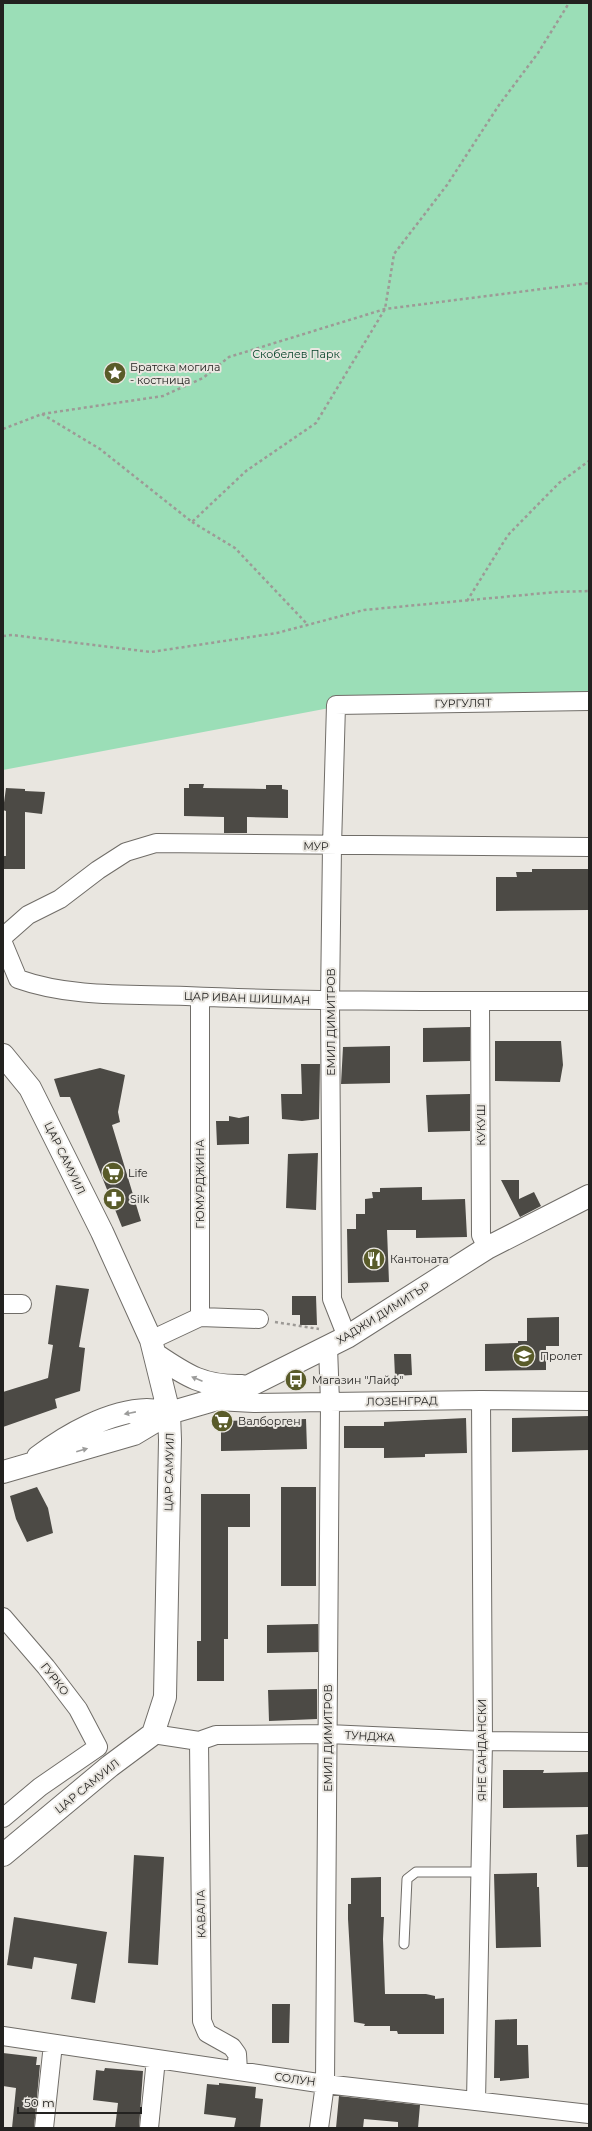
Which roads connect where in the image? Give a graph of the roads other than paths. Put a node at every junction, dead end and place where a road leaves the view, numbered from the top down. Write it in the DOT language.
graph roads {
  1 [pos="589,701"];
  2 [pos="336,704"];
  3 [pos="332,846"];
  4 [pos="589,847"];
  5 [pos="3,937"];
  6 [pos="3,943"];
  7 [pos="200,997"];
  8 [pos="330,1001"];
  9 [pos="480,1001"];
  10 [pos="589,1001"];
  11 [pos="3,1055"];
  12 [pos="589,1196"];
  13 [pos="487,1248"];
  14 [pos="3,1304"];
  15 [pos="22,1304"];
  16 [pos="200,1317"];
  17 [pos="258,1319"];
  18 [pos="346,1334"];
  19 [pos="328,1347"];
  20 [pos="154,1348"];
  21 [pos="249,1386"];
  22 [pos="214,1400"];
  23 [pos="481,1400"];
  24 [pos="589,1401"];
  25 [pos="330,1402"];
  26 [pos="169,1413"];
  27 [pos="3,1472"];
  28 [pos="5,1623"];
  29 [pos="153,1734"];
  30 [pos="328,1734"];
  31 [pos="199,1741"];
  32 [pos="483,1741"];
  33 [pos="589,1742"];
  34 [pos="3,1818"];
  35 [pos="3,1855"];
  36 [pos="480,1872"];
  37 [pos="404,1944"];
  38 [pos="3,2036"];
  39 [pos="53,2044"];
  40 [pos="156,2059"];
  41 [pos="238,2071"];
  42 [pos="325,2084"];
  43 [pos="476,2101"];
  44 [pos="589,2114"];
  45 [pos="44,2128"];
  46 [pos="149,2128"];
  47 [pos="319,2128"];
  1 -- 2 [label="street, ГУРГУЛЯТ"];
  2 -- 3 [label="street, ЕМИЛ ДИМИТРОВ"];
  3 -- 4 [label="street, МУР"];
  3 -- 5 [label="street, МУР"];
  3 -- 8 [label="street, ЕМИЛ ДИМИТРОВ"];
  6 -- 7 [label="street, ЦАР ИВАН ШИШМАН"];
  7 -- 8 [label="street, ЦАР ИВАН ШИШМАН"];
  7 -- 16 [label="street, ГЮМУРДЖИНА"];
  8 -- 9 [label="street, ЦАР ИВАН ШИШМАН"];
  8 -- 18 [label="street, ЕМИЛ ДИМИТРОВ"];
  9 -- 10 [label="street, ЦАР ИВАН ШИШМАН"];
  9 -- 13 [label="street, КУКУШ"];
  11 -- 20 [label="street, ЦАР САМУИЛ"];
  12 -- 13 [label="street, ХАДЖИ ДИМИТЪР"];
  13 -- 18 [label="street, ХАДЖИ ДИМИТЪР"];
  14 -- 15 [label="street"];
  16 -- 17 [label="street"];
  16 -- 20 [label="street"];
  18 -- 19 [label="street, ХАДЖИ ДИМИТЪР"];
  19 -- 21 [label="street, ХАДЖИ ДИМИТЪР"];
  19 -- 25 [label="street, ЕМИЛ ДИМИТРОВ"];
  21 -- 20 [label="street, one-way"];
  20 -- 26 [label="street, ЦАР САМУИЛ"];
  21 -- 22 [label="street, ХАДЖИ ДИМИТЪР"];
  22 -- 25 [label="street, ЛОЗЕНГРАД"];
  22 -- 26 [label="street, ХАДЖИ ДИМИТЪР"];
  23 -- 24 [label="street, ЛОЗЕНГРАД"];
  23 -- 25 [label="street, ЛОЗЕНГРАД"];
  23 -- 32 [label="street, ЯНЕ САНДАНСКИ"];
  25 -- 30 [label="street, ЕМИЛ ДИМИТРОВ"];
  26 -- 27 [label="street, ХАДЖИ ДИМИТЪР"];
  26 -- 29 [label="street, ЦАР САМУИЛ"];
  28 -- 34 [label="street, ГУРКО"];
  29 -- 31 [label="street, ТУНДЖА"];
  29 -- 35 [label="street, ЦАР САМУИЛ"];
  30 -- 31 [label="street, ТУНДЖА"];
  30 -- 32 [label="street, ТУНДЖА"];
  30 -- 42 [label="street, ЕМИЛ ДИМИТРОВ"];
  31 -- 41 [label="street, КАВАЛА"];
  32 -- 33 [label="street, ТУНДЖА"];
  32 -- 36 [label="street, ЯНЕ САНДАНСКИ"];
  36 -- 37 [label="lane"];
  36 -- 43 [label="street, ЯНЕ САНДАНСКИ"];
  38 -- 39 [label="street, СОЛУН"];
  39 -- 40 [label="street, СОЛУН"];
  39 -- 45 [label="street"];
  40 -- 41 [label="street, СОЛУН"];
  40 -- 46 [label="street"];
  41 -- 42 [label="street, СОЛУН"];
  42 -- 43 [label="street, СОЛУН"];
  42 -- 47 [label="street, ЕМИЛ ДИМИТРОВ"];
  43 -- 44 [label="street, СОЛУН"];
}
